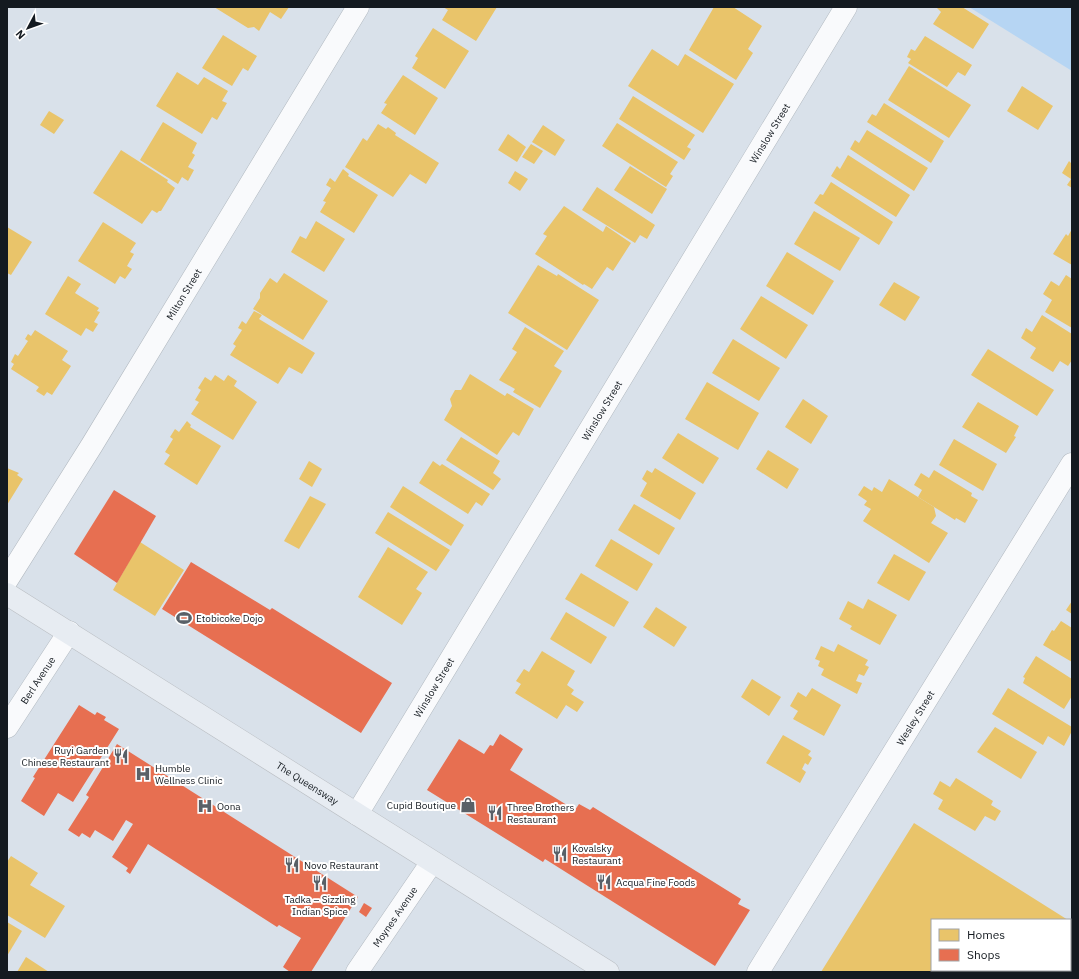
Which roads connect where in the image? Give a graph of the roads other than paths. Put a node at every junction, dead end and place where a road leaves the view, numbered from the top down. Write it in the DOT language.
graph roads {
  1 [pos="358,7"];
  2 [pos="846,7"];
  3 [pos="1072,464"];
  4 [pos="7,580"];
  5 [pos="7,594"];
  6 [pos="68,632"];
  7 [pos="7,727"];
  8 [pos="357,814"];
  9 [pos="432,862"];
  10 [pos="357,972"];
  11 [pos="608,972"];
  12 [pos="758,972"];
  1 -- 4 [label="street, Milton Street"];
  2 -- 8 [label="street, Winslow Street"];
  3 -- 12 [label="street, Wesley Street"];
  5 -- 6 [label="main road, The Queensway"];
  6 -- 7 [label="street, Berl Avenue"];
  6 -- 8 [label="main road, The Queensway"];
  8 -- 9 [label="main road, The Queensway"];
  9 -- 10 [label="street, Moynes Avenue"];
  9 -- 11 [label="main road, The Queensway"];
}
